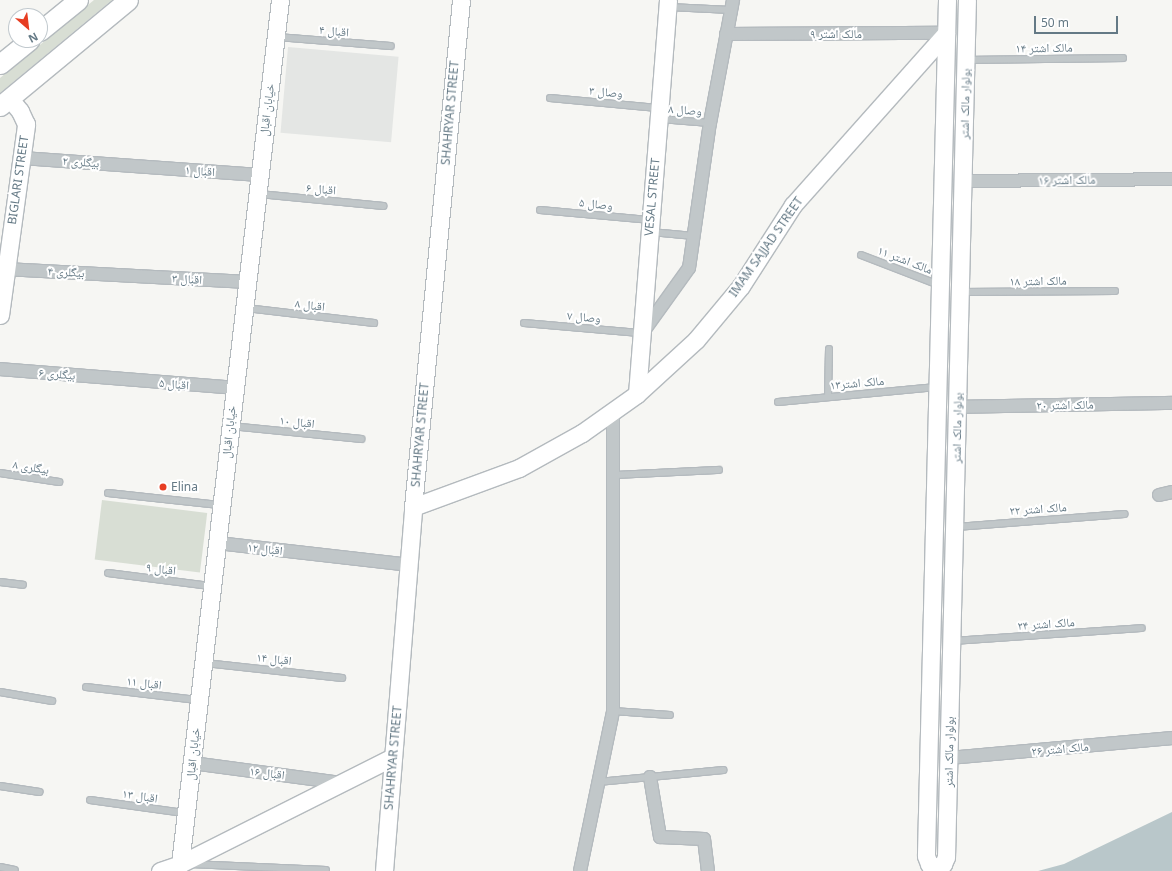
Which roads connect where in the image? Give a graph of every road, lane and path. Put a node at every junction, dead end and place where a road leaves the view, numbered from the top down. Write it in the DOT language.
graph roads {
  1 [pos="78,0"];
  2 [pos="128,0"];
  3 [pos="280,0"];
  4 [pos="461,0"];
  5 [pos="947,0"];
  6 [pos="967,0"];
  7 [pos="668,4"];
  8 [pos="732,5"];
  9 [pos="48,24"];
  10 [pos="946,33"];
  11 [pos="726,34"];
  12 [pos="276,37"];
  13 [pos="391,46"];
  14 [pos="20,48"];
  15 [pos="1123,58"];
  16 [pos="966,60"];
  17 [pos="0,64"];
  18 [pos="550,98"];
  19 [pos="5,102"];
  20 [pos="944,111"];
  21 [pos="965,111"];
  22 [pos="659,113"];
  23 [pos="710,123"];
  24 [pos="21,158"];
  25 [pos="140,166"];
  26 [pos="260,175"];
  27 [pos="1172,179"];
  28 [pos="963,181"];
  29 [pos="257,194"];
  30 [pos="383,206"];
  31 [pos="540,210"];
  32 [pos="650,226"];
  33 [pos="694,236"];
  34 [pos="861,255"];
  35 [pos="6,269"];
  36 [pos="126,276"];
  37 [pos="247,282"];
  38 [pos="940,285"];
  39 [pos="1115,290"];
  40 [pos="960,292"];
  41 [pos="244,308"];
  42 [pos="0,315"];
  43 [pos="524,322"];
  44 [pos="374,324"];
  45 [pos="641,334"];
  46 [pos="829,349"];
  47 [pos="0,369"];
  48 [pos="114,379"];
  49 [pos="938,387"];
  50 [pos="234,388"];
  51 [pos="637,394"];
  52 [pos="828,397"];
  53 [pos="778,402"];
  54 [pos="1172,403"];
  55 [pos="957,408"];
  56 [pos="614,411"];
  57 [pos="230,426"];
  58 [pos="361,439"];
  59 [pos="936,467"];
  60 [pos="956,467"];
  61 [pos="719,470"];
  62 [pos="0,473"];
  63 [pos="613,474"];
  64 [pos="59,482"];
  65 [pos="1172,492"];
  66 [pos="108,493"];
  67 [pos="1159,495"];
  68 [pos="221,506"];
  69 [pos="413,507"];
  70 [pos="1124,514"];
  71 [pos="954,527"];
  72 [pos="217,543"];
  73 [pos="409,565"];
  74 [pos="108,573"];
  75 [pos="0,582"];
  76 [pos="23,585"];
  77 [pos="212,586"];
  78 [pos="1142,628"];
  79 [pos="951,642"];
  80 [pos="203,663"];
  81 [pos="342,678"];
  82 [pos="86,687"];
  83 [pos="0,692"];
  84 [pos="52,700"];
  85 [pos="199,700"];
  86 [pos="613,711"];
  87 [pos="670,715"];
  88 [pos="1172,738"];
  89 [pos="393,757"];
  90 [pos="948,758"];
  91 [pos="192,763"];
  92 [pos="723,770"];
  93 [pos="650,777"];
  94 [pos="598,782"];
  95 [pos="342,783"];
  96 [pos="0,786"];
  97 [pos="40,792"];
  98 [pos="90,800"];
  99 [pos="186,814"];
  100 [pos="0,867"];
  101 [pos="180,867"];
  102 [pos="15,870"];
  103 [pos="326,870"];
  104 [pos="160,871"];
  105 [pos="384,871"];
  106 [pos="580,871"];
  107 [pos="708,871"];
  1 -- 9 [label="main road"];
  2 -- 19 [label="main road"];
  3 -- 12 [label="street, خیابان اقبال"];
  4 -- 69 [label="street, SHAHRYAR STREET"];
  5 -- 10 [label="street, بولوار مالک اشتر"];
  6 -- 16 [label="street, بولوار مالک اشتر"];
  7 -- 8 [label="lane"];
  7 -- 22 [label="street, VESAL STREET"];
  8 -- 11 [label="street"];
  10 -- 11 [label="street, مالک اشتر ۹"];
  10 -- 20 [label="street, بولوار مالک اشتر"];
  10 -- 51 [label="street, IMAM SAJJAD STREET"];
  11 -- 23 [label="street"];
  12 -- 13 [label="lane, اقبال ۴"];
  12 -- 26 [label="street, خیابان اقبال"];
  14 -- 17 [label="main road"];
  15 -- 16 [label="lane, مالک اشتر ۱۴"];
  16 -- 21 [label="street, بولوار مالک اشتر"];
  18 -- 22 [label="lane, وصال ۳"];
  19 -- 24 [label="street, BIGLARI STREET"];
  20 -- 21 [label="street"];
  20 -- 38 [label="street, بولوار مالک اشتر"];
  21 -- 28 [label="street, بولوار مالک اشتر"];
  22 -- 23 [label="lane, وصال ۸"];
  22 -- 32 [label="street, VESAL STREET"];
  23 -- 33 [label="street"];
  24 -- 25 [label="street, بیگلری ۲"];
  24 -- 35 [label="street, BIGLARI STREET"];
  25 -- 26 [label="street, اقبال ۱"];
  26 -- 29 [label="street, خیابان اقبال"];
  27 -- 28 [label="street, مالک اشتر ۱۶"];
  28 -- 40 [label="street, بولوار مالک اشتر"];
  29 -- 30 [label="lane, اقبال ۶"];
  29 -- 37 [label="street, خیابان اقبال"];
  31 -- 32 [label="lane, وصال ۵"];
  32 -- 33 [label="lane, وصال ۵"];
  32 -- 45 [label="street, VESAL STREET"];
  33 -- 45 [label="street"];
  34 -- 38 [label="lane, مالک اشتر ۱۱"];
  35 -- 36 [label="street, بیگلری ۴"];
  35 -- 42 [label="street, BIGLARI STREET"];
  36 -- 37 [label="street, اقبال ۳"];
  37 -- 41 [label="street, خیابان اقبال"];
  38 -- 49 [label="street, بولوار مالک اشتر"];
  39 -- 40 [label="lane, مالک اشتر ۱۸"];
  40 -- 55 [label="street, بولوار مالک اشتر"];
  41 -- 44 [label="lane, اقبال ۸"];
  41 -- 50 [label="street, خیابان اقبال"];
  43 -- 45 [label="lane, وصال ۷"];
  45 -- 51 [label="street, VESAL STREET"];
  46 -- 52 [label="lane"];
  47 -- 48 [label="street, بیگلری ۶"];
  48 -- 50 [label="street, اقبال ۵"];
  49 -- 52 [label="lane, مالک اشتر۱۳"];
  49 -- 59 [label="street, بولوار مالک اشتر"];
  50 -- 57 [label="street, خیابان اقبال"];
  51 -- 56 [label="street, IMAM SAJJAD STREET"];
  52 -- 53 [label="lane, مالک اشتر۱۳"];
  54 -- 55 [label="street, مالک اشتر ۲۰"];
  55 -- 60 [label="street, بولوار مالک اشتر"];
  56 -- 63 [label="street"];
  56 -- 69 [label="street, IMAM SAJJAD STREET"];
  57 -- 58 [label="lane, اقبال ۱۰"];
  57 -- 68 [label="street, خیابان اقبال"];
  59 -- 60 [label="street"];
  59 -- 90 [label="street, بولوار مالک اشتر"];
  60 -- 71 [label="street, بولوار مالک اشتر"];
  61 -- 63 [label="lane"];
  62 -- 64 [label="lane, بیگلری ۸"];
  63 -- 86 [label="street"];
  65 -- 67 [label="street"];
  66 -- 68 [label="lane"];
  68 -- 72 [label="street, خیابان اقبال"];
  69 -- 73 [label="street, SHAHRYAR STREET"];
  70 -- 71 [label="lane, مالک اشتر ۲۲"];
  71 -- 79 [label="street, بولوار مالک اشتر"];
  72 -- 73 [label="street, اقبال ۱۲"];
  72 -- 77 [label="street, خیابان اقبال"];
  73 -- 89 [label="street, SHAHRYAR STREET"];
  74 -- 77 [label="lane, اقبال ۹"];
  75 -- 76 [label="lane"];
  77 -- 80 [label="street, خیابان اقبال"];
  78 -- 79 [label="lane, مالک اشتر ۲۴"];
  79 -- 90 [label="street, بولوار مالک اشتر"];
  80 -- 81 [label="lane, اقبال ۱۴"];
  80 -- 85 [label="street, خیابان اقبال"];
  82 -- 85 [label="lane, اقبال ۱۱"];
  83 -- 84 [label="lane"];
  85 -- 91 [label="street, خیابان اقبال"];
  86 -- 87 [label="lane"];
  86 -- 94 [label="street"];
  88 -- 90 [label="street, مالک اشتر ۲۶"];
  89 -- 95 [label="street"];
  89 -- 105 [label="street, SHAHRYAR STREET"];
  91 -- 95 [label="street, اقبال ۱۶"];
  91 -- 99 [label="street, خیابان اقبال"];
  92 -- 93 [label="lane"];
  93 -- 94 [label="lane"];
  93 -- 107 [label="street"];
  94 -- 106 [label="street"];
  95 -- 101 [label="street"];
  96 -- 97 [label="lane"];
  98 -- 99 [label="lane, اقبال ۱۳"];
  99 -- 101 [label="street, خیابان اقبال"];
  100 -- 102 [label="lane"];
  101 -- 103 [label="lane"];
  101 -- 104 [label="street"];
}
